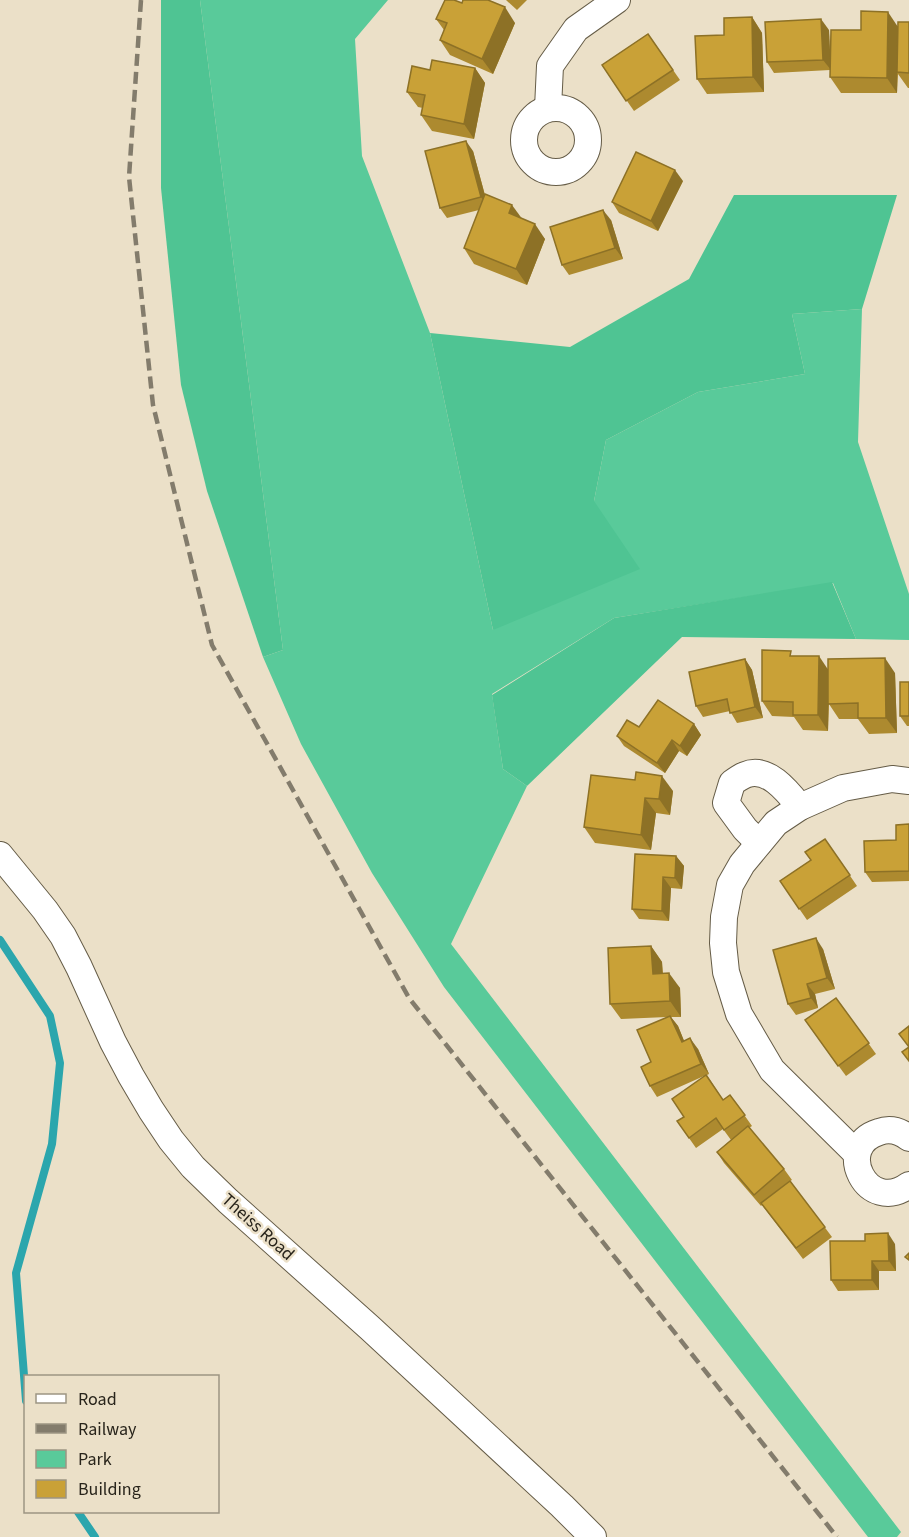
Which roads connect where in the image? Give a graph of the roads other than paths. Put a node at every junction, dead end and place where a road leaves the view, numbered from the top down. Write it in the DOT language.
graph roads {
  1 [pos="617,0"];
  2 [pos="548,108"];
  3 [pos="909,781"];
  4 [pos="800,807"];
  5 [pos="759,843"];
  6 [pos="0,855"];
  7 [pos="909,1138"];
  8 [pos="857,1155"];
  9 [pos="909,1185"];
  10 [pos="593,1537"];
  1 -- 2 [label="street"];
  3 -- 4 [label="street"];
  4 -- 5 [label="street"];
  4 -- 5 [label="street"];
  5 -- 8 [label="street"];
  6 -- 10 [label="street, Theiss Road"];
  7 -- 8 [label="street"];
  8 -- 9 [label="street"];
}
